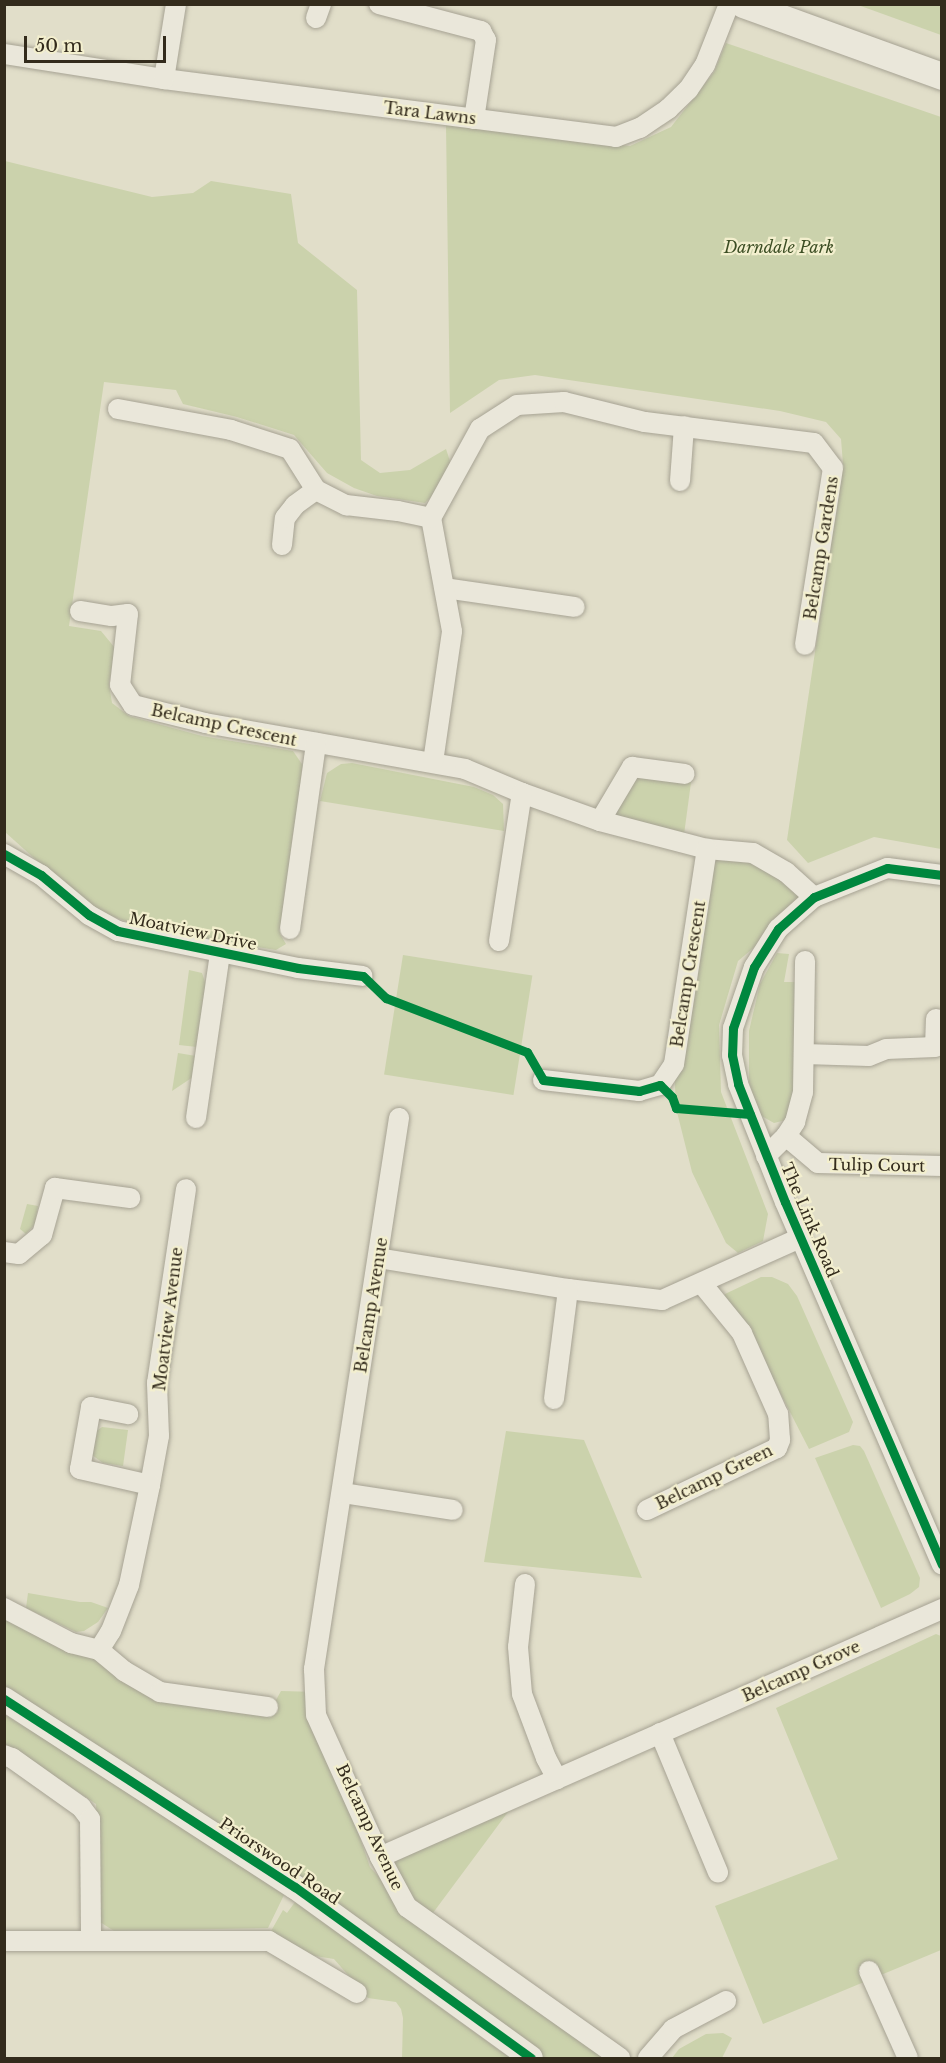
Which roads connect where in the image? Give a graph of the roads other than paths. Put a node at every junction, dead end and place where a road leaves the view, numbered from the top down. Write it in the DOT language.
graph roads {
  1 [pos="176,4"];
  2 [pos="379,4"];
  3 [pos="729,4"];
  4 [pos="743,4"];
  5 [pos="4,54"];
  6 [pos="942,76"];
  7 [pos="164,79"];
  8 [pos="474,119"];
  9 [pos="118,409"];
  10 [pos="684,426"];
  11 [pos="680,481"];
  12 [pos="316,490"];
  13 [pos="431,518"];
  14 [pos="282,545"];
  15 [pos="445,588"];
  16 [pos="575,607"];
  17 [pos="80,611"];
  18 [pos="805,645"];
  19 [pos="316,743"];
  20 [pos="433,762"];
  21 [pos="685,774"];
  22 [pos="522,793"];
  23 [pos="600,820"];
  24 [pos="707,849"];
  25 [pos="4,854"];
  26 [pos="942,874"];
  27 [pos="814,897"];
  28 [pos="290,929"];
  29 [pos="499,941"];
  30 [pos="220,953"];
  31 [pos="805,961"];
  32 [pos="363,976"];
  33 [pos="936,1019"];
  34 [pos="804,1054"];
  35 [pos="543,1080"];
  36 [pos="196,1118"];
  37 [pos="399,1118"];
  38 [pos="786,1136"];
  39 [pos="766,1156"];
  40 [pos="942,1166"];
  41 [pos="186,1189"];
  42 [pos="130,1198"];
  43 [pos="800,1238"];
  44 [pos="4,1252"];
  45 [pos="378,1257"];
  46 [pos="702,1284"];
  47 [pos="568,1289"];
  48 [pos="554,1399"];
  49 [pos="128,1414"];
  50 [pos="150,1485"];
  51 [pos="342,1493"];
  52 [pos="453,1510"];
  53 [pos="647,1510"];
  54 [pos="942,1564"];
  55 [pos="525,1584"];
  56 [pos="4,1608"];
  57 [pos="942,1609"];
  58 [pos="99,1650"];
  59 [pos="4,1699"];
  60 [pos="268,1707"];
  61 [pos="660,1733"];
  62 [pos="4,1755"];
  63 [pos="557,1779"];
  64 [pos="380,1857"];
  65 [pos="718,1872"];
  66 [pos="4,1941"];
  67 [pos="91,1941"];
  68 [pos="869,1971"];
  69 [pos="357,1993"];
  70 [pos="726,2001"];
  71 [pos="531,2058"];
  72 [pos="620,2058"];
  73 [pos="648,2058"];
  74 [pos="908,2058"];
  1 -- 7 [label="street"];
  2 -- 8 [label="street"];
  3 -- 8 [label="street, Tara Lawns"];
  4 -- 6 [label="main road"];
  5 -- 7 [label="street, Tara Lawns"];
  7 -- 8 [label="street, Tara Lawns"];
  9 -- 12 [label="street"];
  10 -- 11 [label="street"];
  10 -- 13 [label="street, Belcamp Gardens"];
  10 -- 18 [label="street, Belcamp Gardens"];
  12 -- 13 [label="street"];
  12 -- 14 [label="street"];
  13 -- 15 [label="street"];
  15 -- 16 [label="street"];
  15 -- 20 [label="street"];
  17 -- 19 [label="street, Belcamp Crescent"];
  19 -- 20 [label="street, Belcamp Crescent"];
  19 -- 28 [label="street, Belcamp Crescent"];
  20 -- 22 [label="street, Belcamp Crescent"];
  21 -- 23 [label="street"];
  22 -- 23 [label="street, Belcamp Crescent"];
  22 -- 29 [label="street"];
  23 -- 24 [label="street, Belcamp Crescent"];
  24 -- 27 [label="street, Belcamp Crescent"];
  24 -- 35 [label="street, Belcamp Crescent"];
  25 -- 30 [label="street, Moatview Drive"];
  26 -- 27 [label="street"];
  27 -- 39 [label="street, The Link Road"];
  30 -- 32 [label="street, Moatview Drive"];
  30 -- 36 [label="street, Moatview Drive"];
  31 -- 34 [label="street"];
  33 -- 34 [label="street"];
  34 -- 38 [label="street"];
  37 -- 45 [label="street, Belcamp Avenue"];
  38 -- 39 [label="street"];
  38 -- 40 [label="street, Tulip Court"];
  39 -- 43 [label="street, The Link Road"];
  41 -- 50 [label="street, Moatview Avenue"];
  42 -- 44 [label="street"];
  43 -- 46 [label="street"];
  43 -- 54 [label="street, The Link Road"];
  45 -- 47 [label="street"];
  45 -- 51 [label="street, Belcamp Avenue"];
  46 -- 47 [label="street"];
  46 -- 53 [label="street, Belcamp Green"];
  47 -- 48 [label="street"];
  49 -- 50 [label="street"];
  50 -- 58 [label="street, Moatview Avenue"];
  51 -- 52 [label="street"];
  51 -- 64 [label="street, Belcamp Avenue"];
  55 -- 63 [label="street"];
  56 -- 58 [label="street"];
  57 -- 61 [label="street, Belcamp Grove"];
  58 -- 60 [label="street"];
  59 -- 71 [label="street, Priorswood Road"];
  61 -- 63 [label="street, Belcamp Grove"];
  61 -- 65 [label="street"];
  62 -- 67 [label="street"];
  63 -- 64 [label="street, Belcamp Grove"];
  64 -- 72 [label="street, Belcamp Avenue"];
  66 -- 67 [label="street"];
  67 -- 69 [label="street"];
  68 -- 74 [label="street"];
  70 -- 73 [label="street"];
}
